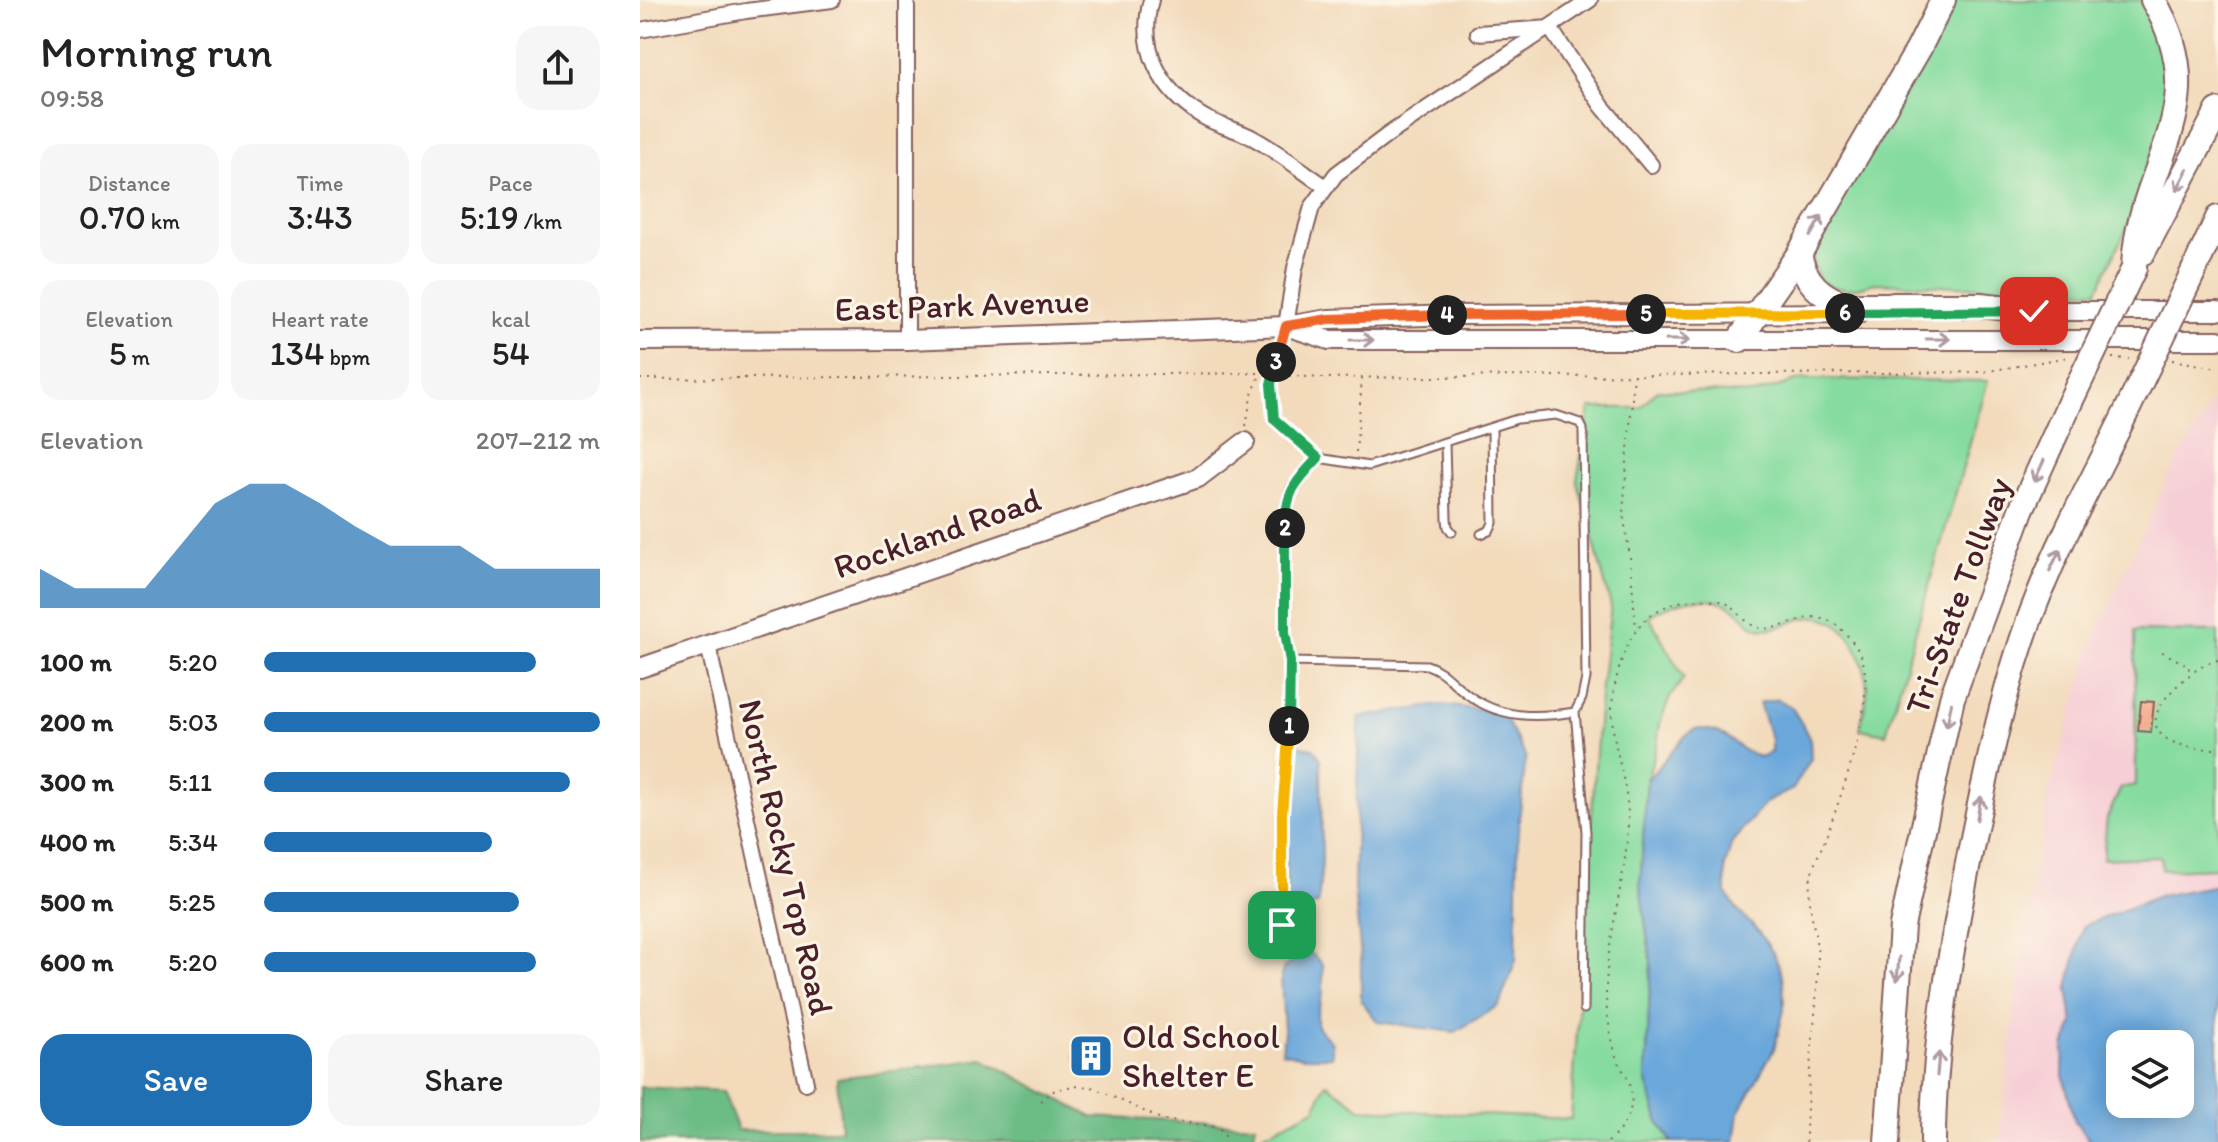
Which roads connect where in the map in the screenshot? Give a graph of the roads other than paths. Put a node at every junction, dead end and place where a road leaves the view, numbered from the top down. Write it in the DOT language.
graph roads {
  1 [pos="832,0"];
  2 [pos="907,0"];
  3 [pos="1151,0"];
  4 [pos="1590,0"];
  5 [pos="1943,0"];
  6 [pos="2153,0"];
  7 [pos="1550,28"];
  8 [pos="640,30"];
  9 [pos="1478,33"];
  10 [pos="2218,111"];
  11 [pos="1651,165"];
  12 [pos="1326,187"];
  13 [pos="2218,218"];
  14 [pos="2212,237"];
  15 [pos="1799,254"];
  16 [pos="2134,268"];
  17 [pos="2034,311"];
  18 [pos="2218,311"];
  19 [pos="1757,314"];
  20 [pos="1286,326"];
  21 [pos="907,340"];
  22 [pos="1739,340"];
  23 [pos="2218,340"];
  24 [pos="640,341"];
  25 [pos="1492,428"];
  26 [pos="1245,442"];
  27 [pos="1445,442"];
  28 [pos="1318,458"];
  29 [pos="1452,532"];
  30 [pos="1481,534"];
  31 [pos="708,645"];
  32 [pos="1290,662"];
  33 [pos="640,668"];
  34 [pos="1575,712"];
  35 [pos="1281,941"];
  36 [pos="1584,1009"];
  37 [pos="806,1083"];
  38 [pos="1887,1142"];
  39 [pos="1933,1142"];
  1 -- 8 [label="street"];
  2 -- 21 [label="street"];
  3 -- 12 [label="street"];
  4 -- 7 [label="street"];
  15 -- 5 [label="highway, one-way"];
  6 -- 16 [label="highway"];
  7 -- 9 [label="street"];
  7 -- 11 [label="street"];
  7 -- 12 [label="street"];
  10 -- 16 [label="highway, Tri-State Tollway, one-way"];
  12 -- 20 [label="street"];
  13 -- 14 [label="highway"];
  39 -- 14 [label="highway, one-way, bridge"];
  15 -- 17 [label="highway"];
  15 -- 19 [label="highway"];
  16 -- 38 [label="highway, Tri-State Tollway, one-way, bridge"];
  17 -- 18 [label="main road"];
  17 -- 19 [label="main road"];
  19 -- 20 [label="main road"];
  19 -- 22 [label="highway"];
  20 -- 21 [label="main road, East Park Avenue"];
  20 -- 22 [label="main road, one-way"];
  20 -- 28 [label="lane"];
  21 -- 24 [label="main road, East Park Avenue"];
  22 -- 23 [label="main road, one-way"];
  25 -- 27 [label="lane"];
  25 -- 30 [label="lane"];
  25 -- 34 [label="lane"];
  26 -- 31 [label="main road, Rockland Road"];
  27 -- 28 [label="lane"];
  27 -- 29 [label="lane"];
  28 -- 32 [label="lane"];
  31 -- 33 [label="main road, Rockland Road"];
  31 -- 37 [label="street, North Rocky Top Road"];
  32 -- 34 [label="lane"];
  32 -- 35 [label="lane"];
  34 -- 36 [label="lane"];
}
